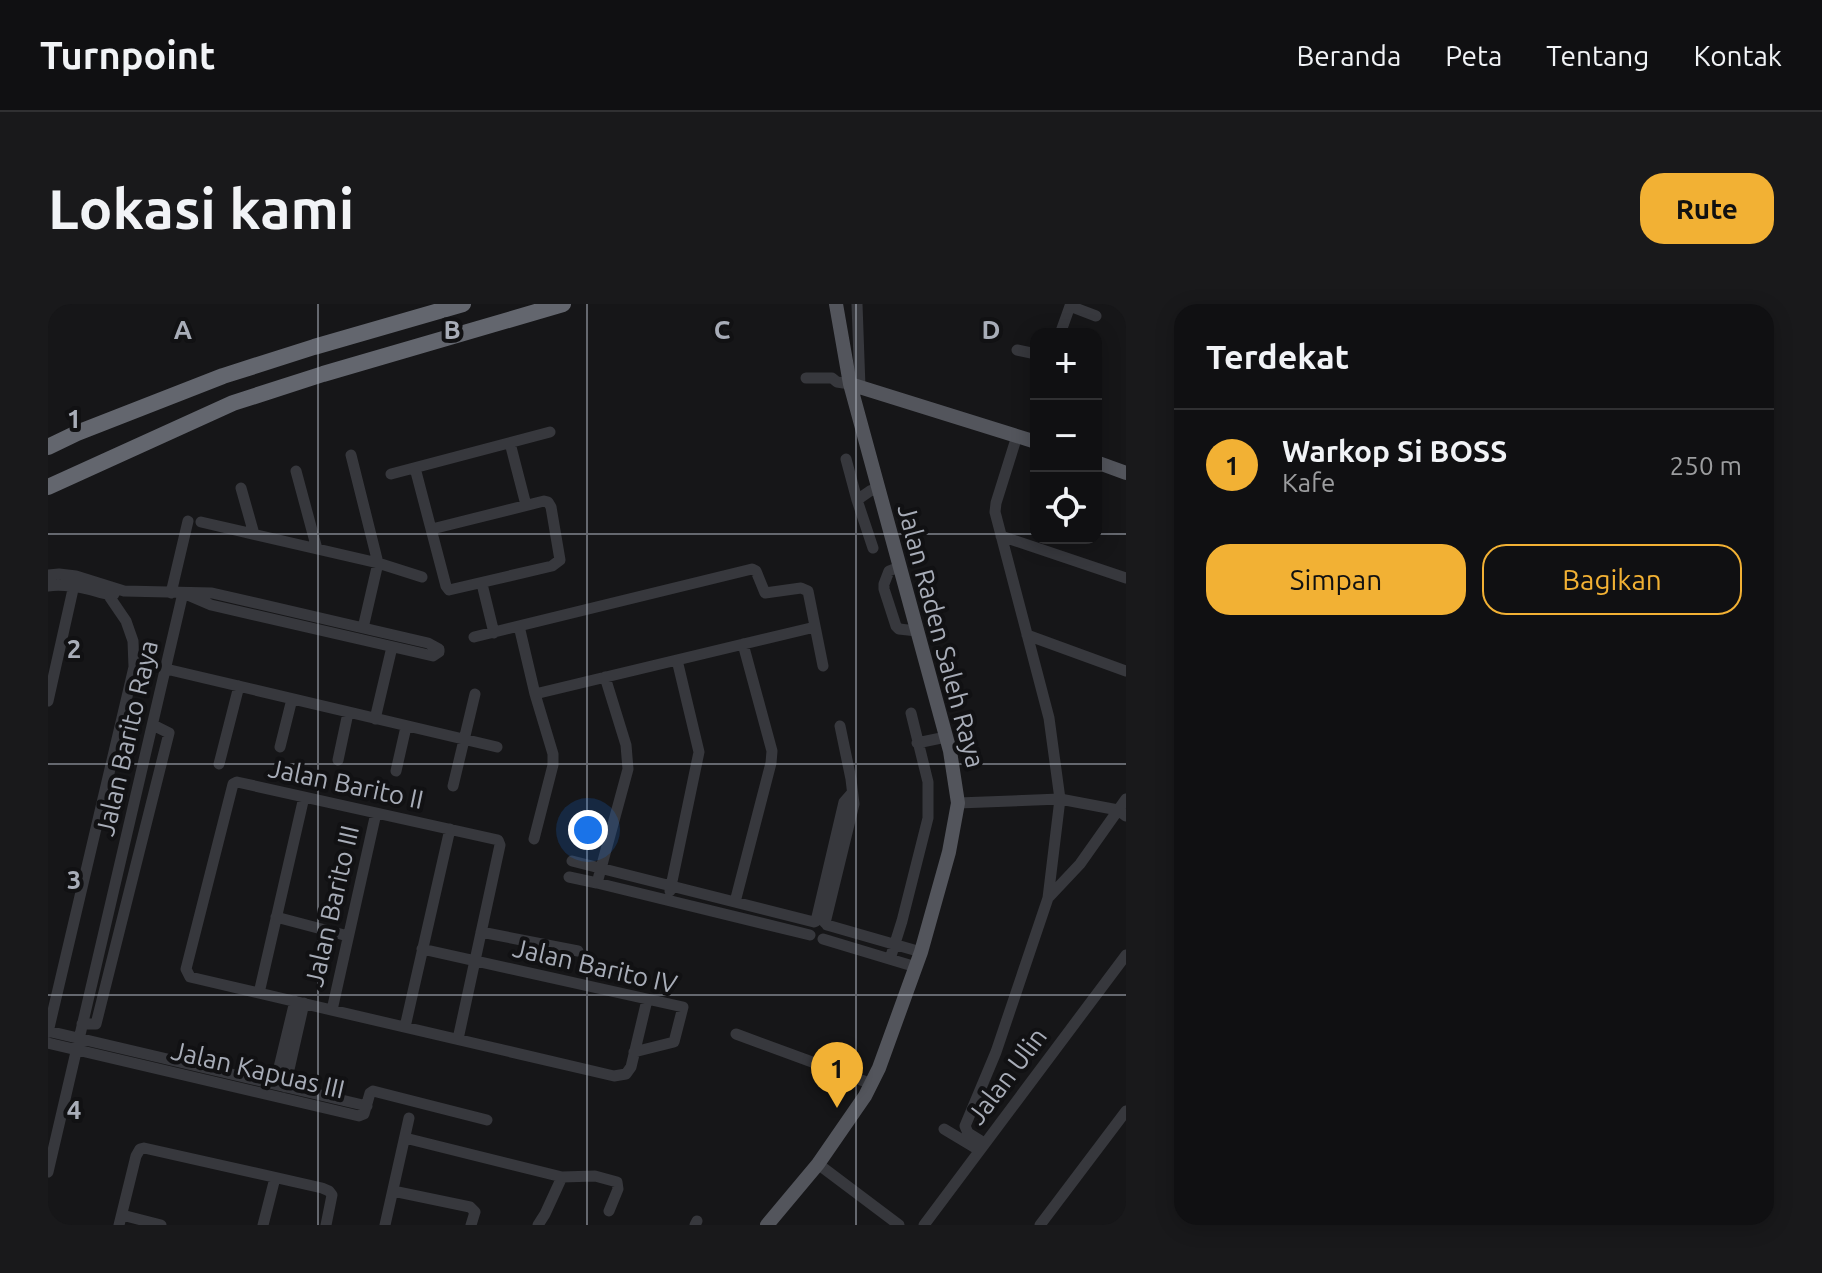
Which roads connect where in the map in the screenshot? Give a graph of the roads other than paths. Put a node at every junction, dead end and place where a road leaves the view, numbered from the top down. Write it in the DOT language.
graph roads {
  1 [pos="463,304"];
  2 [pos="563,304"];
  3 [pos="836,304"];
  4 [pos="857,304"];
  5 [pos="1096,316"];
  6 [pos="1062,328"];
  7 [pos="1017,350"];
  8 [pos="1030,353"];
  9 [pos="806,378"];
  10 [pos="855,386"];
  11 [pos="550,432"];
  12 [pos="1017,436"];
  13 [pos="1030,440"];
  14 [pos="510,443"];
  15 [pos="48,447"];
  16 [pos="351,455"];
  17 [pos="846,459"];
  18 [pos="1102,464"];
  19 [pos="415,468"];
  20 [pos="296,471"];
  21 [pos="1126,473"];
  22 [pos="391,474"];
  23 [pos="48,487"];
  24 [pos="241,488"];
  25 [pos="878,488"];
  26 [pos="857,500"];
  27 [pos="526,505"];
  28 [pos="188,521"];
  29 [pos="201,522"];
  30 [pos="432,529"];
  31 [pos="254,534"];
  32 [pos="1001,536"];
  33 [pos="873,548"];
  34 [pos="317,549"];
  35 [pos="378,563"];
  36 [pos="48,575"];
  37 [pos="422,577"];
  38 [pos="1126,578"];
  39 [pos="74,581"];
  40 [pos="482,584"];
  41 [pos="48,586"];
  42 [pos="125,591"];
  43 [pos="177,593"];
  44 [pos="109,596"];
  45 [pos="276,614"];
  46 [pos="519,626"];
  47 [pos="815,627"];
  48 [pos="363,628"];
  49 [pos="494,633"];
  50 [pos="1027,635"];
  51 [pos="474,637"];
  52 [pos="743,644"];
  53 [pos="392,647"];
  54 [pos="677,660"];
  55 [pos="823,666"];
  56 [pos="166,669"];
  57 [pos="1126,671"];
  58 [pos="605,677"];
  59 [pos="239,686"];
  60 [pos="475,694"];
  61 [pos="535,694"];
  62 [pos="292,699"];
  63 [pos="48,701"];
  64 [pos="348,713"];
  65 [pos="911,713"];
  66 [pos="375,719"];
  67 [pos="153,725"];
  68 [pos="840,726"];
  69 [pos="406,727"];
  70 [pos="946,737"];
  71 [pos="464,741"];
  72 [pos="917,743"];
  73 [pos="280,747"];
  74 [pos="497,747"];
  75 [pos="338,760"];
  76 [pos="219,764"];
  77 [pos="396,771"];
  78 [pos="453,786"];
  79 [pos="304,797"];
  80 [pos="1060,799"];
  81 [pos="1126,799"];
  82 [pos="958,803"];
  83 [pos="376,813"];
  84 [pos="1122,813"];
  85 [pos="450,829"];
  86 [pos="534,839"];
  87 [pos="572,861"];
  88 [pos="602,868"];
  89 [pos="569,877"];
  90 [pos="597,883"];
  91 [pos="671,885"];
  92 [pos="1048,898"];
  93 [pos="668,899"];
  94 [pos="735,902"];
  95 [pos="276,917"];
  96 [pos="820,922"];
  97 [pos="481,932"];
  98 [pos="810,935"];
  99 [pos="348,936"];
  100 [pos="823,939"];
  101 [pos="895,945"];
  102 [pos="422,949"];
  103 [pos="578,951"];
  104 [pos="921,952"];
  105 [pos="1126,955"];
  106 [pos="890,959"];
  107 [pos="475,961"];
  108 [pos="916,967"];
  109 [pos="259,993"];
  110 [pos="647,1000"];
  111 [pos="299,1002"];
  112 [pos="332,1010"];
  113 [pos="82,1024"];
  114 [pos="405,1027"];
  115 [pos="48,1032"];
  116 [pos="736,1034"];
  117 [pos="458,1039"];
  118 [pos="48,1043"];
  119 [pos="77,1044"];
  120 [pos="634,1052"];
  121 [pos="872,1084"];
  122 [pos="280,1085"];
  123 [pos="367,1106"];
  124 [pos="1126,1111"];
  125 [pos="409,1118"];
  126 [pos="487,1120"];
  127 [pos="944,1129"];
  128 [pos="405,1138"];
  129 [pos="982,1147"];
  130 [pos="818,1164"];
  131 [pos="48,1172"];
  132 [pos="562,1177"];
  133 [pos="275,1178"];
  134 [pos="393,1191"];
  135 [pos="444,1201"];
  136 [pos="609,1211"];
  137 [pos="440,1216"];
  138 [pos="120,1220"];
  139 [pos="1043,1221"];
  140 [pos="161,1225"];
  141 [pos="263,1225"];
  142 [pos="326,1225"];
  143 [pos="385,1225"];
  144 [pos="471,1225"];
  145 [pos="538,1225"];
  146 [pos="767,1225"];
  147 [pos="899,1225"];
  148 [pos="924,1225"];
  149 [pos="1057,1225"];
  1 -- 15 [label="highway"];
  2 -- 23 [label="highway"];
  3 -- 10 [label="main road, Jalan Raden Saleh Raya"];
  4 -- 10 [label="street"];
  5 -- 6 [label="street"];
  7 -- 8 [label="street"];
  9 -- 10 [label="street"];
  10 -- 12 [label="main road"];
  10 -- 25 [label="main road, Jalan Raden Saleh Raya"];
  11 -- 14 [label="street"];
  12 -- 13 [label="main road"];
  12 -- 32 [label="street"];
  14 -- 19 [label="street"];
  14 -- 27 [label="street"];
  16 -- 35 [label="street"];
  17 -- 26 [label="street"];
  18 -- 21 [label="main road"];
  19 -- 22 [label="street"];
  19 -- 30 [label="street"];
  20 -- 34 [label="street"];
  24 -- 31 [label="street"];
  25 -- 26 [label="street"];
  25 -- 70 [label="main road, Jalan Raden Saleh Raya"];
  26 -- 33 [label="street"];
  27 -- 30 [label="street"];
  27 -- 40 [label="street"];
  28 -- 43 [label="street, Jalan Barito Raya"];
  29 -- 31 [label="street"];
  30 -- 40 [label="street"];
  31 -- 34 [label="street"];
  32 -- 38 [label="street"];
  32 -- 50 [label="street"];
  34 -- 35 [label="street"];
  35 -- 37 [label="street"];
  35 -- 48 [label="street"];
  36 -- 39 [label="street"];
  39 -- 41 [label="street"];
  39 -- 42 [label="street"];
  39 -- 44 [label="street"];
  39 -- 63 [label="street"];
  40 -- 49 [label="street"];
  42 -- 43 [label="street"];
  42 -- 44 [label="street"];
  43 -- 45 [label="street"];
  43 -- 56 [label="street, Jalan Barito Raya"];
  44 -- 115 [label="street, Jalan Barito Raya"];
  45 -- 48 [label="street"];
  45 -- 53 [label="street"];
  46 -- 47 [label="street"];
  46 -- 49 [label="street"];
  46 -- 61 [label="street"];
  47 -- 52 [label="street"];
  47 -- 55 [label="street"];
  48 -- 53 [label="street"];
  49 -- 51 [label="street"];
  50 -- 57 [label="street"];
  50 -- 80 [label="street"];
  52 -- 54 [label="street"];
  52 -- 94 [label="street"];
  53 -- 66 [label="street"];
  54 -- 58 [label="street"];
  54 -- 91 [label="street"];
  56 -- 59 [label="street"];
  56 -- 67 [label="street, Jalan Barito Raya"];
  58 -- 61 [label="street"];
  58 -- 88 [label="street"];
  59 -- 62 [label="street"];
  59 -- 76 [label="street"];
  60 -- 71 [label="street"];
  61 -- 86 [label="street"];
  62 -- 64 [label="street"];
  62 -- 73 [label="street"];
  64 -- 66 [label="street"];
  64 -- 75 [label="street"];
  65 -- 72 [label="street"];
  66 -- 69 [label="street"];
  67 -- 113 [label="street, Jalan Barito Raya"];
  67 -- 113 [label="street"];
  68 -- 96 [label="street"];
  69 -- 71 [label="street"];
  69 -- 77 [label="street"];
  70 -- 72 [label="street"];
  70 -- 82 [label="main road, Jalan Raden Saleh Raya"];
  71 -- 74 [label="street"];
  71 -- 78 [label="street"];
  72 -- 101 [label="street"];
  79 -- 83 [label="street, Jalan Barito II"];
  79 -- 95 [label="street"];
  79 -- 109 [label="street, Jalan Barito II"];
  80 -- 82 [label="street"];
  80 -- 84 [label="street"];
  80 -- 92 [label="street"];
  81 -- 84 [label="street"];
  82 -- 104 [label="main road, Jalan Raden Saleh Raya"];
  83 -- 85 [label="street, Jalan Barito II"];
  83 -- 99 [label="street, Jalan Barito III"];
  84 -- 92 [label="street"];
  85 -- 97 [label="street, Jalan Barito II"];
  85 -- 102 [label="street"];
  87 -- 88 [label="street"];
  88 -- 90 [label="street"];
  88 -- 91 [label="street"];
  89 -- 90 [label="street"];
  90 -- 93 [label="street"];
  91 -- 93 [label="street"];
  91 -- 94 [label="street"];
  92 -- 129 [label="street"];
  93 -- 98 [label="street"];
  94 -- 96 [label="street"];
  95 -- 99 [label="street"];
  95 -- 109 [label="street"];
  96 -- 98 [label="street"];
  96 -- 100 [label="street"];
  96 -- 101 [label="street"];
  97 -- 103 [label="street"];
  97 -- 107 [label="street"];
  98 -- 100 [label="street"];
  99 -- 112 [label="street, Jalan Barito III"];
  100 -- 106 [label="street"];
  101 -- 104 [label="street"];
  101 -- 106 [label="street"];
  102 -- 107 [label="street, Jalan Barito IV"];
  102 -- 114 [label="street"];
  104 -- 108 [label="main road, Jalan Raden Saleh Raya"];
  105 -- 129 [label="street, Jalan Ulin"];
  106 -- 108 [label="street"];
  107 -- 110 [label="street, Jalan Barito IV"];
  107 -- 117 [label="street"];
  108 -- 121 [label="main road, Jalan Raden Saleh Raya"];
  109 -- 111 [label="street"];
  110 -- 120 [label="street"];
  110 -- 120 [label="street, Jalan Barito IV"];
  111 -- 112 [label="street"];
  111 -- 122 [label="street"];
  112 -- 114 [label="street"];
  113 -- 119 [label="street, Jalan Barito Raya"];
  114 -- 117 [label="street"];
  115 -- 119 [label="street, Jalan Kapuas III"];
  116 -- 121 [label="street"];
  117 -- 120 [label="street"];
  118 -- 119 [label="street, Jalan Kapuas III"];
  119 -- 122 [label="street, Jalan Kapuas III"];
  119 -- 123 [label="street, Jalan Kapuas III"];
  119 -- 131 [label="street, Jalan Barito Raya"];
  121 -- 130 [label="main road, Jalan Raden Saleh Raya"];
  122 -- 123 [label="street, Jalan Kapuas III"];
  123 -- 126 [label="street"];
  124 -- 139 [label="street"];
  125 -- 128 [label="street"];
  127 -- 129 [label="street"];
  128 -- 132 [label="street"];
  128 -- 134 [label="street"];
  129 -- 148 [label="street, Jalan Ulin"];
  130 -- 146 [label="main road, Jalan Raden Saleh Raya"];
  130 -- 147 [label="street"];
  132 -- 136 [label="street"];
  132 -- 145 [label="street"];
  133 -- 138 [label="street"];
  133 -- 141 [label="street"];
  133 -- 142 [label="street"];
  134 -- 135 [label="street"];
  134 -- 143 [label="street"];
  135 -- 137 [label="street"];
  135 -- 144 [label="street"];
  138 -- 140 [label="street"];
  139 -- 149 [label="street"];
}
